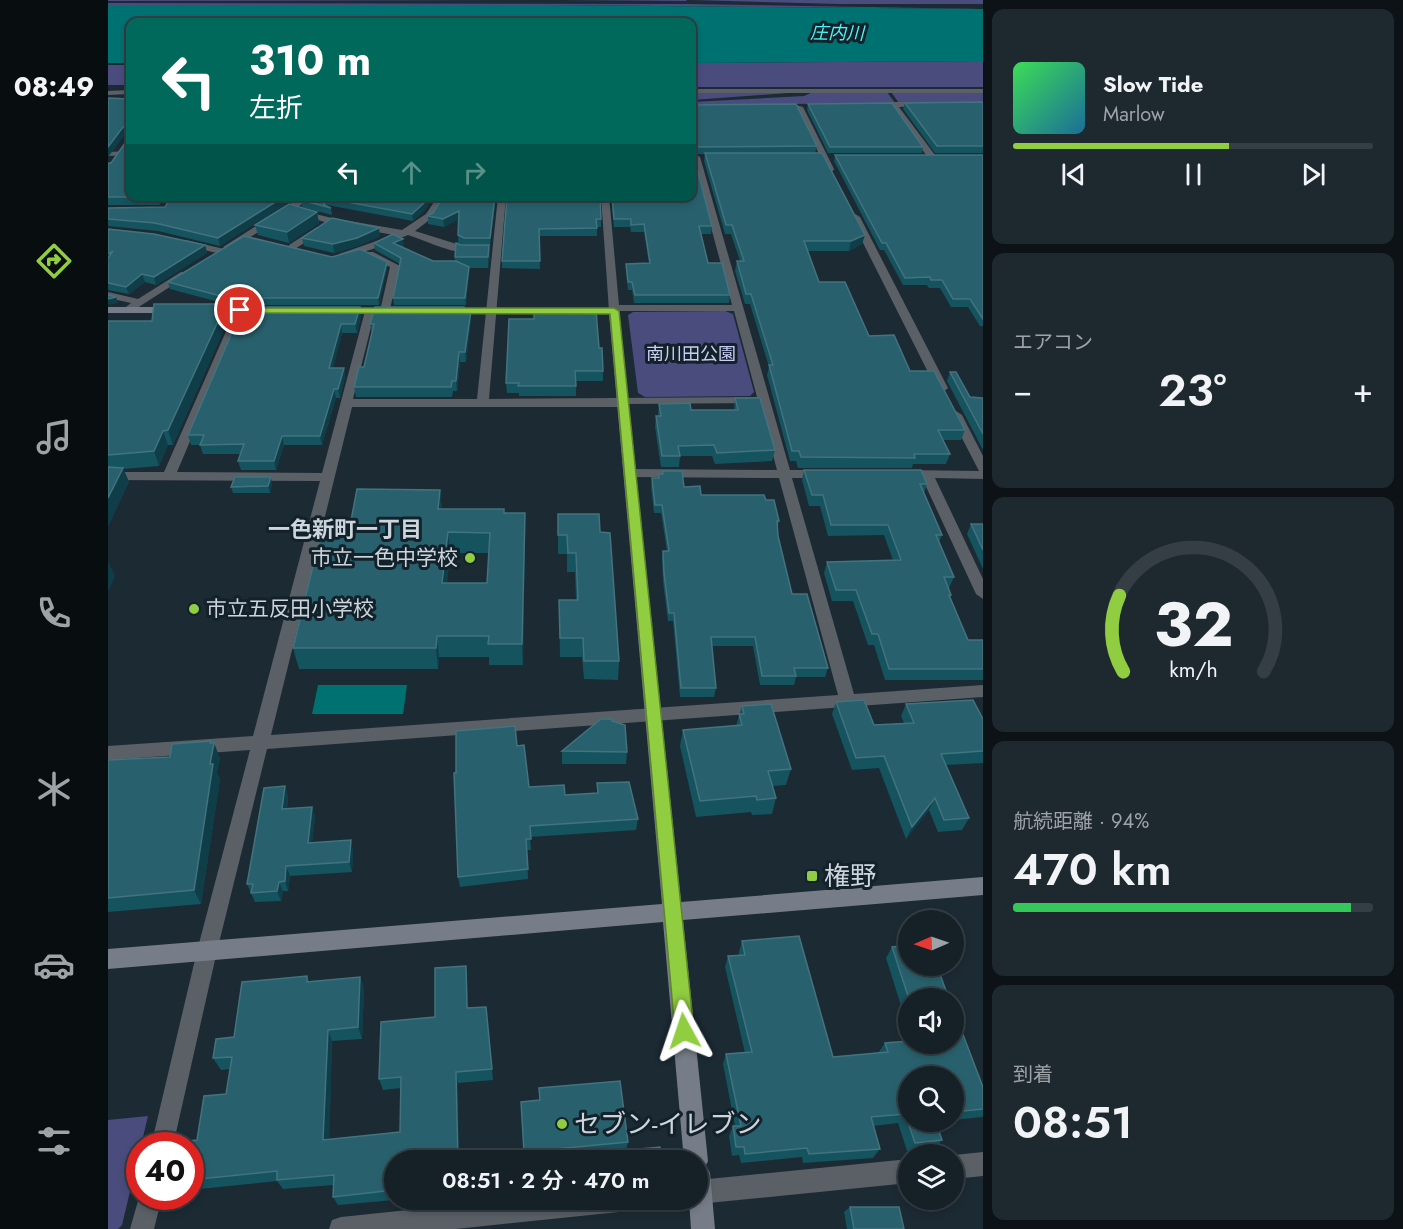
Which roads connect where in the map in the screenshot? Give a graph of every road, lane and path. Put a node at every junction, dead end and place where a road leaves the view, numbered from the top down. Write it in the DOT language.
graph roads {
  1 [pos="108,88"];
  2 [pos="126,90"];
  3 [pos="126,91"];
  4 [pos="696,91"];
  5 [pos="803,91"];
  6 [pos="983,91"];
  7 [pos="108,93"];
  8 [pos="700,100"];
  9 [pos="893,104"];
  10 [pos="930,104"];
  11 [pos="858,105"];
  12 [pos="787,107"];
  13 [pos="124,145"];
  14 [pos="118,153"];
  15 [pos="126,153"];
  16 [pos="108,154"];
  17 [pos="697,157"];
  18 [pos="819,157"];
  19 [pos="836,157"];
  20 [pos="920,157"];
  21 [pos="932,157"];
  22 [pos="942,157"];
  23 [pos="108,167"];
  24 [pos="836,180"];
  25 [pos="302,201"];
  26 [pos="440,201"];
  27 [pos="502,201"];
  28 [pos="605,201"];
  29 [pos="290,209"];
  30 [pos="852,211"];
  31 [pos="331,221"];
  32 [pos="403,232"];
  33 [pos="243,237"];
  34 [pos="178,241"];
  35 [pos="263,241"];
  36 [pos="303,250"];
  37 [pos="362,250"];
  38 [pos="497,251"];
  39 [pos="334,258"];
  40 [pos="194,268"];
  41 [pos="108,295"];
  42 [pos="138,302"];
  43 [pos="738,308"];
  44 [pos="127,310"];
  45 [pos="240,310"];
  46 [pos="275,310"];
  47 [pos="614,310"];
  48 [pos="334,311"];
  49 [pos="370,311"];
  50 [pos="385,311"];
  51 [pos="408,311"];
  52 [pos="444,311"];
  53 [pos="492,311"];
  54 [pos="109,313"];
  55 [pos="763,400"];
  56 [pos="623,402"];
  57 [pos="347,403"];
  58 [pos="483,403"];
  59 [pos="983,468"];
  60 [pos="630,473"];
  61 [pos="783,474"];
  62 [pos="831,474"];
  63 [pos="891,474"];
  64 [pos="927,475"];
  65 [pos="983,475"];
  66 [pos="108,476"];
  67 [pos="169,476"];
  68 [pos="327,477"];
  69 [pos="983,594"];
  70 [pos="983,691"];
  71 [pos="848,700"];
  72 [pos="654,714"];
  73 [pos="260,742"];
  74 [pos="108,753"];
  75 [pos="983,886"];
  76 [pos="673,912"];
  77 [pos="207,951"];
  78 [pos="108,959"];
  79 [pos="165,1132"];
  80 [pos="695,1150"];
  81 [pos="964,1167"];
  82 [pos="982,1167"];
  83 [pos="898,1172"];
  84 [pos="708,1185"];
  85 [pos="147,1210"];
  86 [pos="540,1210"];
  87 [pos="701,1210"];
  88 [pos="421,1225"];
  89 [pos="142,1229"];
  90 [pos="341,1229"];
  91 [pos="703,1229"];
  1 -- 2 [label="street"];
  3 -- 7 [label="street"];
  4 -- 5 [label="street"];
  5 -- 6 [label="street"];
  5 -- 8 [label="street"];
  9 -- 10 [label="street"];
  9 -- 11 [label="street"];
  9 -- 21 [label="street"];
  12 -- 18 [label="street"];
  13 -- 14 [label="street"];
  14 -- 15 [label="street"];
  14 -- 16 [label="street"];
  14 -- 23 [label="street"];
  17 -- 43 [label="street"];
  18 -- 19 [label="street"];
  18 -- 24 [label="street"];
  20 -- 21 [label="street"];
  21 -- 22 [label="street"];
  25 -- 29 [label="street"];
  26 -- 32 [label="street"];
  27 -- 38 [label="street"];
  28 -- 47 [label="street"];
  29 -- 31 [label="street"];
  29 -- 33 [label="street"];
  30 -- 59 [label="street"];
  31 -- 32 [label="street"];
  31 -- 36 [label="street"];
  32 -- 37 [label="street"];
  32 -- 38 [label="street"];
  33 -- 34 [label="street"];
  33 -- 35 [label="street"];
  37 -- 39 [label="street"];
  37 -- 50 [label="street"];
  38 -- 53 [label="street"];
  40 -- 42 [label="street"];
  41 -- 42 [label="street"];
  42 -- 44 [label="street"];
  43 -- 47 [label="street"];
  43 -- 55 [label="street"];
  44 -- 45 [label="street"];
  44 -- 54 [label="street"];
  45 -- 46 [label="street"];
  45 -- 67 [label="street"];
  47 -- 53 [label="street"];
  47 -- 56 [label="street"];
  48 -- 49 [label="street"];
  49 -- 50 [label="street"];
  49 -- 57 [label="street"];
  50 -- 51 [label="street"];
  52 -- 53 [label="street"];
  53 -- 58 [label="street"];
  55 -- 56 [label="street"];
  55 -- 61 [label="street"];
  56 -- 58 [label="street"];
  56 -- 60 [label="street"];
  57 -- 58 [label="street"];
  57 -- 68 [label="street"];
  60 -- 61 [label="street"];
  60 -- 72 [label="street"];
  61 -- 62 [label="street"];
  61 -- 71 [label="street"];
  63 -- 64 [label="street"];
  64 -- 65 [label="street"];
  64 -- 69 [label="street"];
  66 -- 67 [label="street"];
  67 -- 68 [label="street"];
  68 -- 73 [label="street"];
  70 -- 71 [label="street"];
  71 -- 72 [label="street"];
  72 -- 73 [label="street"];
  72 -- 76 [label="street"];
  73 -- 74 [label="street"];
  73 -- 77 [label="street"];
  75 -- 76 [label="street"];
  76 -- 77 [label="street"];
  76 -- 80 [label="street"];
  77 -- 78 [label="street"];
  77 -- 79 [label="street"];
  81 -- 82 [label="street"];
  83 -- 84 [label="street"];
  85 -- 89 [label="street"];
  86 -- 88 [label="street"];
  87 -- 91 [label="street"];
  88 -- 90 [label="street"];
}
